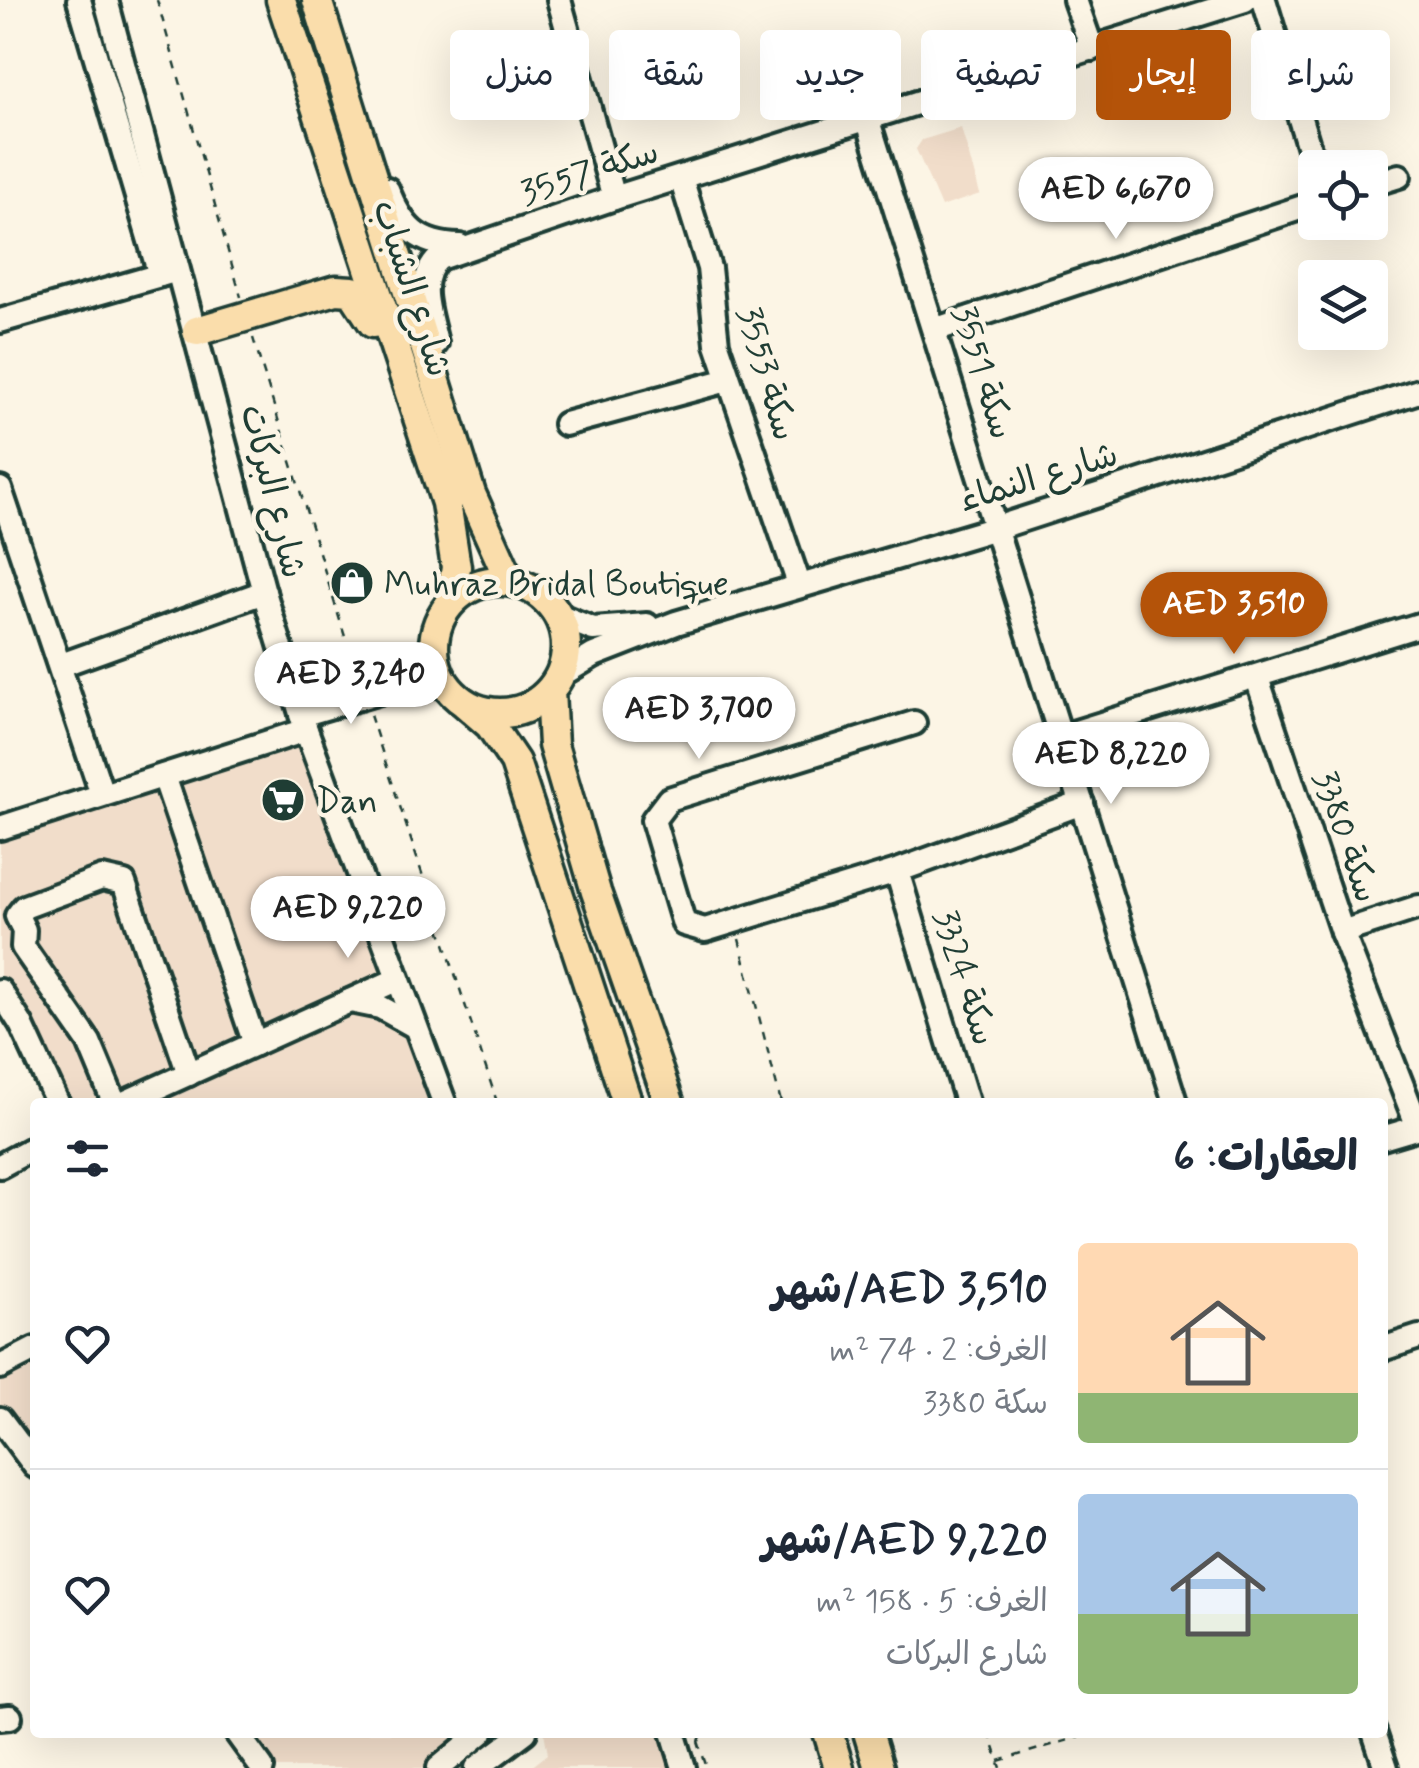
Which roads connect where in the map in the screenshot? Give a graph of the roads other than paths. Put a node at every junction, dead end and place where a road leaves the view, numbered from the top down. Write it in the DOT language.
graph roads {
  1 [pos="79,0"];
  2 [pos="106,0"];
  3 [pos="281,0"];
  4 [pos="317,0"];
  5 [pos="558,0"];
  6 [pos="1075,0"];
  7 [pos="1245,0"];
  8 [pos="1264,0"];
  9 [pos="1092,49"];
  10 [pos="336,58"];
  11 [pos="314,106"];
  12 [pos="868,121"];
  13 [pos="1310,150"];
  14 [pos="1399,176"];
  15 [pos="681,178"];
  16 [pos="1388,179"];
  17 [pos="614,198"];
  18 [pos="1298,210"];
  19 [pos="468,246"];
  20 [pos="170,272"];
  21 [pos="294,303"];
  22 [pos="0,321"];
  23 [pos="934,330"];
  24 [pos="197,331"];
  25 [pos="728,380"];
  26 [pos="1419,391"];
  27 [pos="564,424"];
  28 [pos="423,440"];
  29 [pos="458,449"];
  30 [pos="0,489"];
  31 [pos="996,528"];
  32 [pos="510,581"];
  33 [pos="800,584"];
  34 [pos="264,592"];
  35 [pos="452,601"];
  36 [pos="558,615"];
  37 [pos="676,623"];
  38 [pos="1419,624"];
  39 [pos="61,664"];
  40 [pos="1257,678"];
  41 [pos="555,683"];
  42 [pos="375,693"];
  43 [pos="467,704"];
  44 [pos="303,723"];
  45 [pos="914,723"];
  46 [pos="1063,736"];
  47 [pos="164,776"];
  48 [pos="102,794"];
  49 [pos="1082,804"];
  50 [pos="0,828"];
  51 [pos="897,871"];
  52 [pos="1419,907"];
  53 [pos="1342,932"];
  54 [pos="380,939"];
  55 [pos="396,980"];
  56 [pos="0,991"];
  57 [pos="350,1001"];
  58 [pos="414,1026"];
  59 [pos="255,1044"];
  60 [pos="189,1074"];
  61 [pos="158,1096"];
  62 [pos="55,1098"];
  63 [pos="112,1098"];
  64 [pos="442,1098"];
  65 [pos="626,1098"];
  66 [pos="668,1098"];
  67 [pos="966,1098"];
  68 [pos="1174,1098"];
  69 [pos="1419,1127"];
  70 [pos="1388,1136"];
  71 [pos="30,1150"];
  72 [pos="0,1166"];
  73 [pos="1419,1337"];
  74 [pos="1388,1347"];
  75 [pos="30,1352"];
  76 [pos="0,1368"];
  77 [pos="0,1419"];
  78 [pos="30,1459"];
  79 [pos="244,1738"];
  80 [pos="475,1738"];
  81 [pos="518,1738"];
  82 [pos="830,1738"];
  83 [pos="870,1738"];
  84 [pos="1376,1738"];
  85 [pos="262,1768"];
  86 [pos="438,1768"];
  87 [pos="477,1768"];
  88 [pos="840,1768"];
  89 [pos="879,1768"];
  90 [pos="1386,1768"];
  1 -- 20 [label="street"];
  2 -- 20 [label="street, شارع البركات"];
  3 -- 11 [label="main road, شارع الشباب"];
  4 -- 10 [label="main road, شارع الشباب"];
  5 -- 17 [label="street"];
  6 -- 9 [label="street"];
  7 -- 9 [label="street, سكة 3557"];
  8 -- 13 [label="street"];
  9 -- 12 [label="street, سكة 3557"];
  10 -- 19 [label="street"];
  10 -- 29 [label="main road, شارع الشباب"];
  11 -- 21 [label="main road"];
  11 -- 28 [label="main road, شارع الشباب"];
  12 -- 15 [label="street, سكة 3557"];
  12 -- 23 [label="street, سكة 3551"];
  14 -- 16 [label="street"];
  15 -- 17 [label="street, سكة 3557"];
  15 -- 25 [label="street, سكة 3553"];
  17 -- 19 [label="street, سكة 3557"];
  18 -- 23 [label="street"];
  19 -- 29 [label="street"];
  20 -- 22 [label="street"];
  20 -- 24 [label="street, شارع البركات"];
  21 -- 24 [label="main road"];
  21 -- 28 [label="main road"];
  23 -- 31 [label="street, سكة 3551"];
  24 -- 34 [label="street, شارع البركات"];
  25 -- 27 [label="street"];
  25 -- 33 [label="street, سكة 3553"];
  26 -- 31 [label="street, شارع النماء"];
  28 -- 35 [label="main road, شارع الشباب"];
  29 -- 32 [label="main road, شارع الشباب"];
  30 -- 39 [label="street"];
  31 -- 33 [label="street, شارع النماء"];
  31 -- 46 [label="street, سكة 3551"];
  32 -- 35 [label="main road"];
  32 -- 36 [label="main road"];
  33 -- 37 [label="street, شارع النماء"];
  34 -- 39 [label="street"];
  34 -- 44 [label="street, شارع البركات"];
  35 -- 43 [label="main road"];
  36 -- 37 [label="street, شارع النماء"];
  36 -- 41 [label="main road"];
  37 -- 41 [label="street, شارع النماء"];
  38 -- 40 [label="street"];
  39 -- 48 [label="street"];
  40 -- 46 [label="street"];
  40 -- 53 [label="street, سكة 3380"];
  41 -- 43 [label="main road"];
  41 -- 66 [label="main road"];
  42 -- 44 [label="street"];
  43 -- 65 [label="main road"];
  44 -- 47 [label="street"];
  44 -- 54 [label="street, شارع البركات"];
  45 -- 51 [label="street, سكة 3324"];
  46 -- 49 [label="street, سكة 3551"];
  47 -- 48 [label="street"];
  47 -- 59 [label="street"];
  48 -- 50 [label="street"];
  49 -- 51 [label="street, سكة 3324"];
  49 -- 68 [label="street, سكة 3551"];
  51 -- 67 [label="street, سكة 3324"];
  52 -- 53 [label="street"];
  53 -- 69 [label="street, سكة 3380"];
  54 -- 55 [label="street, شارع البركات"];
  54 -- 57 [label="street"];
  55 -- 57 [label="street"];
  55 -- 58 [label="street, شارع البركات"];
  56 -- 62 [label="street"];
  57 -- 58 [label="street"];
  57 -- 59 [label="street"];
  58 -- 64 [label="street, شارع البركات"];
  59 -- 60 [label="street"];
  60 -- 61 [label="street"];
  60 -- 63 [label="street"];
  69 -- 70 [label="street"];
  71 -- 72 [label="street"];
  73 -- 74 [label="street"];
  75 -- 76 [label="street"];
  77 -- 78 [label="street"];
  79 -- 85 [label="street"];
  80 -- 86 [label="street"];
  81 -- 87 [label="street"];
  82 -- 88 [label="main road"];
  83 -- 89 [label="main road"];
  84 -- 90 [label="street"];
}
